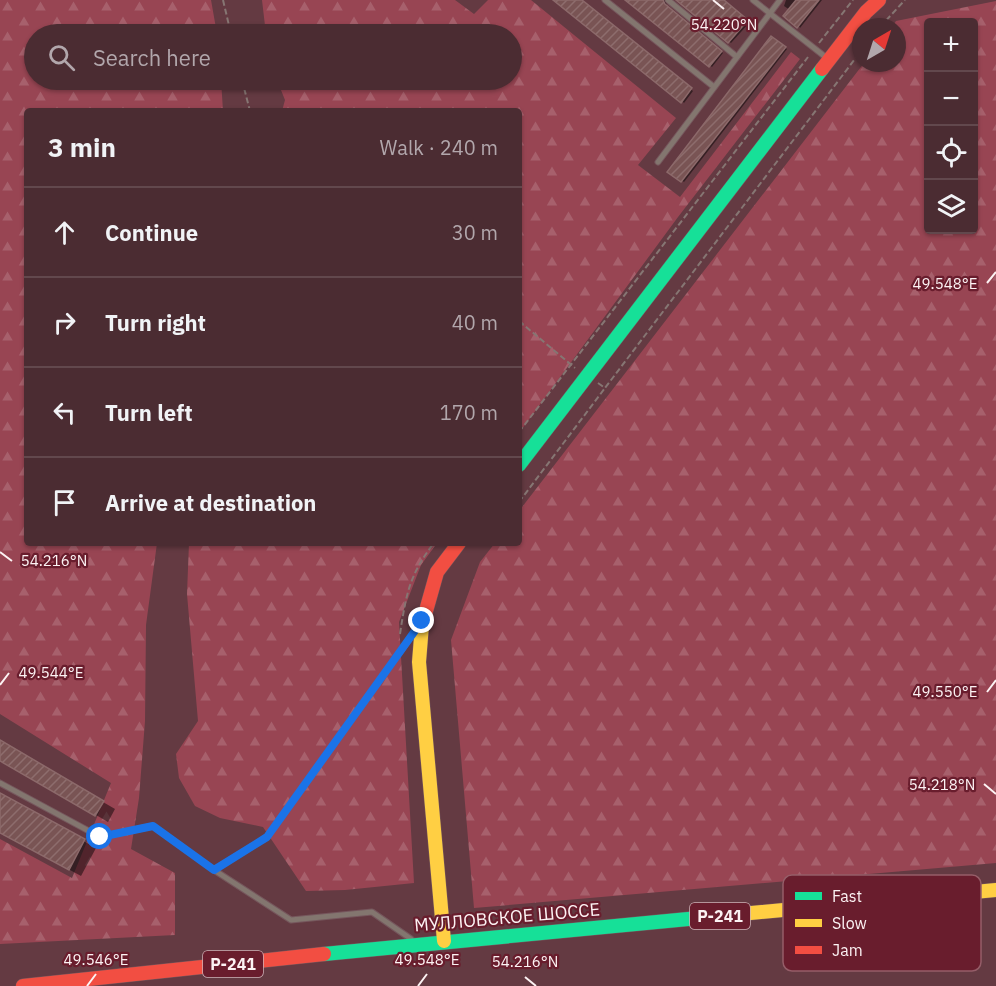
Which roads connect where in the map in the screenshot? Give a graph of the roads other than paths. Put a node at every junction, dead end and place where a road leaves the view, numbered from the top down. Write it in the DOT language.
graph roads {
  1 [pos="605,0"];
  2 [pos="668,0"];
  3 [pos="753,0"];
  4 [pos="780,0"];
  5 [pos="879,0"];
  6 [pos="770,13"];
  7 [pos="737,57"];
  8 [pos="829,60"];
  9 [pos="714,87"];
  10 [pos="658,162"];
  11 [pos="522,461"];
  12 [pos="457,546"];
  13 [pos="422,621"];
  14 [pos="0,783"];
  15 [pos="214,870"];
  16 [pos="996,890"];
  17 [pos="981,891"];
  18 [pos="783,910"];
  19 [pos="444,941"];
  20 [pos="418,944"];
  21 [pos="23,986"];
  1 -- 9 [label="lane"];
  2 -- 7 [label="lane"];
  3 -- 6 [label="lane"];
  4 -- 6 [label="lane"];
  5 -- 8 [label="main road"];
  6 -- 7 [label="lane"];
  6 -- 8 [label="lane"];
  7 -- 9 [label="lane"];
  8 -- 11 [label="main road"];
  9 -- 10 [label="lane"];
  12 -- 13 [label="main road"];
  13 -- 15 [label="lane"];
  13 -- 19 [label="main road"];
  14 -- 15 [label="lane"];
  15 -- 20 [label="lane"];
  16 -- 17 [label="main road, МУЛЛОВСКОЕ ШОССЕ / Р-241"];
  18 -- 19 [label="main road, МУЛЛОВСКОЕ ШОССЕ / Р-241"];
  19 -- 20 [label="main road, МУЛЛОВСКОЕ ШОССЕ / Р-241"];
  20 -- 21 [label="main road, МУЛЛОВСКОЕ ШОССЕ / Р-241"];
}
